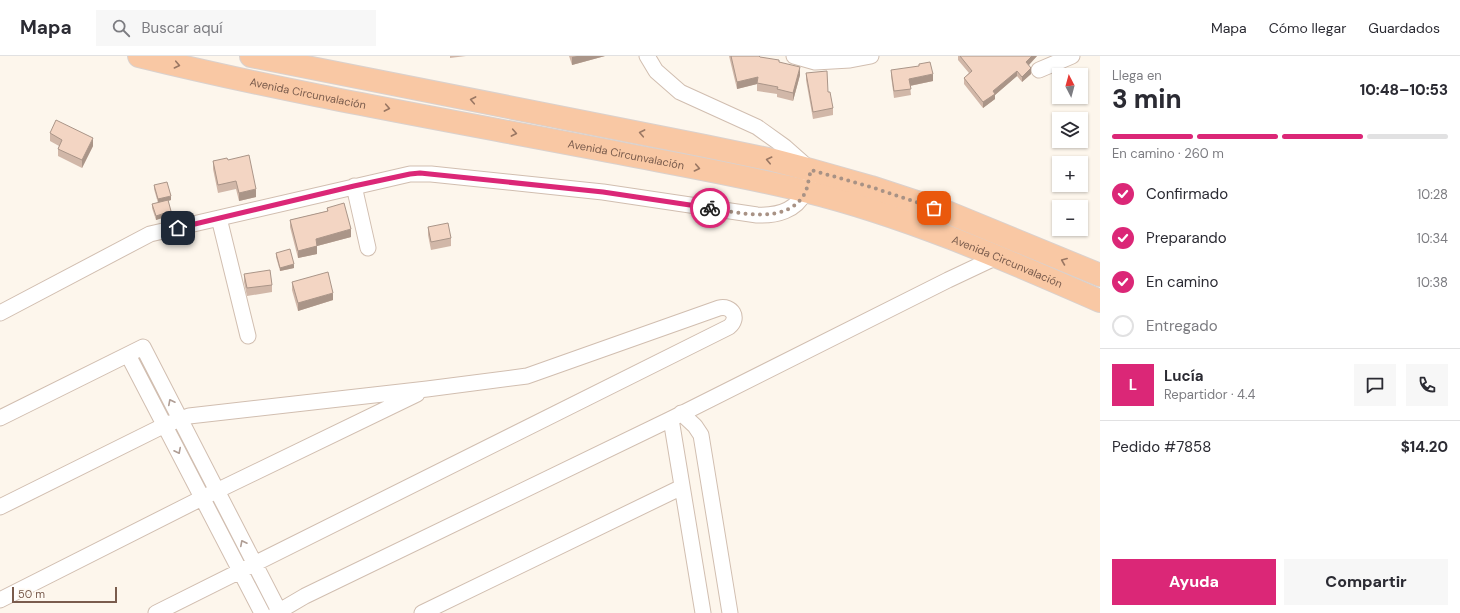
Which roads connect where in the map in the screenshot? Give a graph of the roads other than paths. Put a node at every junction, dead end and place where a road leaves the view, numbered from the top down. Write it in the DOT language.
graph roads {
  1 [pos="139,56"];
  2 [pos="251,56"];
  3 [pos="647,56"];
  4 [pos="794,56"];
  5 [pos="871,56"];
  6 [pos="1072,56"];
  7 [pos="1039,70"];
  8 [pos="808,181"];
  9 [pos="354,186"];
  10 [pos="219,218"];
  11 [pos="1026,245"];
  12 [pos="368,248"];
  13 [pos="998,257"];
  14 [pos="1100,275"];
  15 [pos="1100,301"];
  16 [pos="0,312"];
  17 [pos="248,336"];
  18 [pos="128,355"];
  19 [pos="427,389"];
  20 [pos="676,416"];
  21 [pos="0,418"];
  22 [pos="179,419"];
  23 [pos="165,425"];
  24 [pos="682,487"];
  25 [pos="217,491"];
  26 [pos="202,498"];
  27 [pos="0,507"];
  28 [pos="254,564"];
  29 [pos="239,570"];
  30 [pos="0,600"];
  31 [pos="278,612"];
  32 [pos="156,613"];
  33 [pos="262,613"];
  34 [pos="422,613"];
  35 [pos="703,613"];
  36 [pos="730,613"];
  1 -- 8 [label="highway, Avenida Circunvalación, one-way"];
  8 -- 2 [label="highway, Avenida Circunvalación, one-way"];
  3 -- 8 [label="street"];
  4 -- 5 [label="street"];
  6 -- 7 [label="street"];
  8 -- 9 [label="street"];
  8 -- 11 [label="highway, Avenida Circunvalación"];
  8 -- 13 [label="highway, Avenida Circunvalación"];
  9 -- 10 [label="street"];
  9 -- 12 [label="street"];
  10 -- 16 [label="street"];
  10 -- 17 [label="street"];
  11 -- 13 [label="street"];
  14 -- 11 [label="highway, Avenida Circunvalación, one-way"];
  13 -- 15 [label="highway, Avenida Circunvalación"];
  13 -- 20 [label="street"];
  18 -- 21 [label="street"];
  22 -- 18 [label="street, one-way"];
  18 -- 23 [label="street"];
  19 -- 22 [label="street"];
  19 -- 25 [label="street"];
  19 -- 28 [label="street"];
  20 -- 24 [label="street"];
  20 -- 31 [label="street"];
  20 -- 36 [label="street"];
  22 -- 23 [label="street"];
  22 -- 25 [label="street"];
  23 -- 26 [label="street, one-way"];
  23 -- 27 [label="street"];
  24 -- 34 [label="street"];
  24 -- 35 [label="street"];
  25 -- 26 [label="street"];
  28 -- 25 [label="street, one-way"];
  26 -- 29 [label="street"];
  26 -- 30 [label="street"];
  28 -- 29 [label="street"];
  28 -- 31 [label="street"];
  29 -- 32 [label="street"];
  29 -- 33 [label="street"];
}
